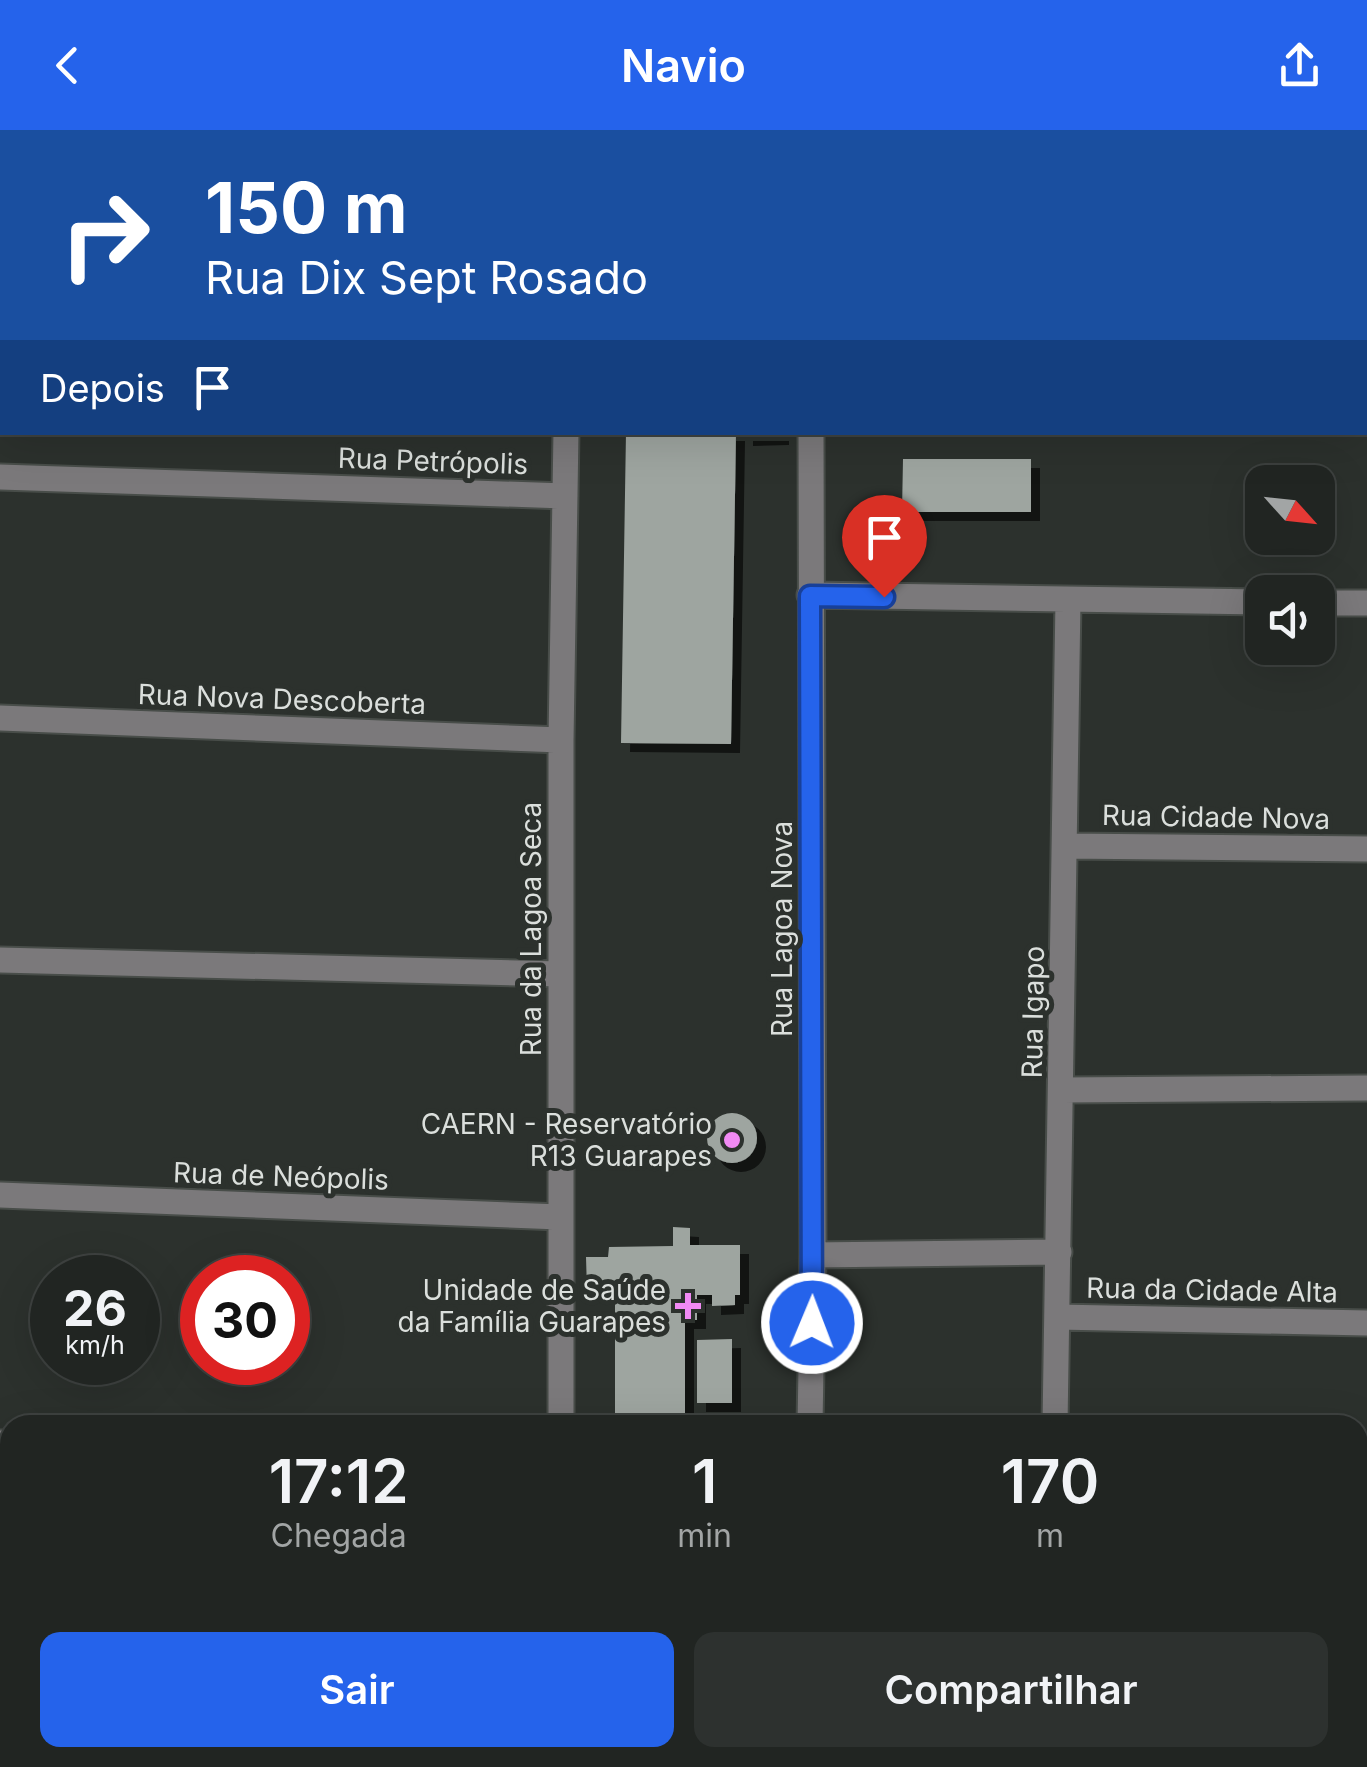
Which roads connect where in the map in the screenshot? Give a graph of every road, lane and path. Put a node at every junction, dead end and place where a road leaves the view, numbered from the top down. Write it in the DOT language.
graph roads {
  1 [pos="566,435"];
  2 [pos="811,435"];
  3 [pos="0,477"];
  4 [pos="565,496"];
  5 [pos="810,596"];
  6 [pos="1068,600"];
  7 [pos="1245,602"];
  8 [pos="1335,603"];
  9 [pos="1367,603"];
  10 [pos="0,718"];
  11 [pos="562,740"];
  12 [pos="1065,846"];
  13 [pos="1367,849"];
  14 [pos="0,960"];
  15 [pos="561,974"];
  16 [pos="1367,1088"];
  17 [pos="1062,1090"];
  18 [pos="0,1195"];
  19 [pos="560,1216"];
  20 [pos="1058,1252"];
  21 [pos="813,1255"];
  22 [pos="1056,1316"];
  23 [pos="1367,1324"];
  24 [pos="560,1415"];
  25 [pos="810,1415"];
  26 [pos="1055,1415"];
  1 -- 4 [label="street, Rua da Lagoa Seca"];
  2 -- 5 [label="street, Rua Lagoa Nova"];
  3 -- 4 [label="street, Rua Petrópolis"];
  4 -- 11 [label="street, Rua da Lagoa Seca"];
  5 -- 6 [label="street"];
  5 -- 21 [label="street, Rua Lagoa Nova"];
  6 -- 7 [label="street"];
  6 -- 12 [label="street, Rua Igapo"];
  8 -- 9 [label="street"];
  10 -- 11 [label="street, Rua Nova Descoberta"];
  11 -- 15 [label="street, Rua da Lagoa Seca"];
  12 -- 13 [label="street, Rua Cidade Nova"];
  12 -- 17 [label="street, Rua Igapo"];
  14 -- 15 [label="street"];
  15 -- 19 [label="street, Rua da Lagoa Seca"];
  16 -- 17 [label="street"];
  17 -- 20 [label="street, Rua Igapo"];
  18 -- 19 [label="street, Rua de Neópolis"];
  19 -- 24 [label="street, Rua da Lagoa Seca"];
  20 -- 21 [label="street"];
  20 -- 22 [label="street, Rua Igapo"];
  21 -- 25 [label="street, Rua Lagoa Nova"];
  22 -- 23 [label="street, Rua da Cidade Alta"];
  22 -- 26 [label="street, Rua Igapo"];
}
